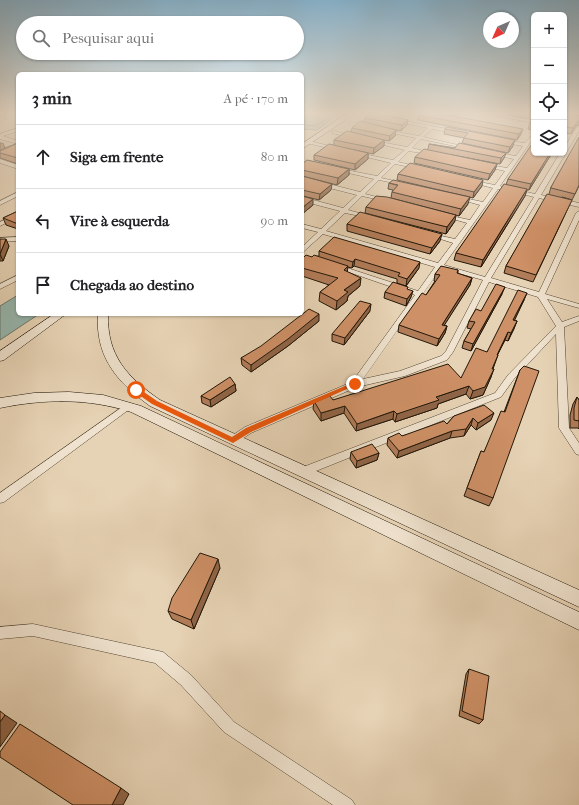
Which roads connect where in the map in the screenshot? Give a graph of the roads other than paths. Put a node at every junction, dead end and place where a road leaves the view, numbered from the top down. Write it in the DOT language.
graph roads {
  1 [pos="349,152"];
  2 [pos="405,152"];
  3 [pos="421,152"];
  4 [pos="487,152"];
  5 [pos="522,152"];
  6 [pos="439,155"];
  7 [pos="562,156"];
  8 [pos="518,158"];
  9 [pos="0,161"];
  10 [pos="393,163"];
  11 [pos="478,164"];
  12 [pos="16,166"];
  13 [pos="332,168"];
  14 [pos="423,170"];
  15 [pos="509,170"];
  16 [pos="378,178"];
  17 [pos="304,180"];
  18 [pos="467,180"];
  19 [pos="408,186"];
  20 [pos="497,187"];
  21 [pos="361,194"];
  22 [pos="16,195"];
  23 [pos="447,195"];
  24 [pos="537,196"];
  25 [pos="304,200"];
  26 [pos="390,202"];
  27 [pos="0,203"];
  28 [pos="485,204"];
  29 [pos="579,205"];
  30 [pos="344,211"];
  31 [pos="579,212"];
  32 [pos="435,213"];
  33 [pos="16,216"];
  34 [pos="374,219"];
  35 [pos="472,222"];
  36 [pos="0,224"];
  37 [pos="304,227"];
  38 [pos="420,231"];
  39 [pos="322,232"];
  40 [pos="16,239"];
  41 [pos="0,240"];
  42 [pos="458,242"];
  43 [pos="304,249"];
  44 [pos="330,265"];
  45 [pos="440,266"];
  46 [pos="16,278"];
  47 [pos="487,279"];
  48 [pos="0,287"];
  49 [pos="420,294"];
  50 [pos="541,295"];
  51 [pos="579,306"];
  52 [pos="58,316"];
  53 [pos="104,316"];
  54 [pos="579,318"];
  55 [pos="560,326"];
  56 [pos="19,343"];
  57 [pos="0,347"];
  58 [pos="0,357"];
  59 [pos="355,384"];
  60 [pos="0,403"];
  61 [pos="128,406"];
  62 [pos="233,440"];
  63 [pos="579,451"];
  64 [pos="302,472"];
  65 [pos="0,500"];
  66 [pos="579,599"];
  67 [pos="579,621"];
  68 [pos="0,633"];
  69 [pos="347,805"];
  1 -- 10 [label="street"];
  2 -- 10 [label="street"];
  3 -- 6 [label="street"];
  4 -- 8 [label="street"];
  5 -- 8 [label="street"];
  7 -- 24 [label="street"];
  8 -- 15 [label="street"];
  9 -- 12 [label="street"];
  10 -- 14 [label="street"];
  10 -- 16 [label="street"];
  11 -- 15 [label="street"];
  13 -- 16 [label="street"];
  15 -- 20 [label="street"];
  16 -- 19 [label="street"];
  16 -- 21 [label="street"];
  17 -- 21 [label="street"];
  18 -- 20 [label="street"];
  20 -- 24 [label="street"];
  20 -- 28 [label="street"];
  21 -- 26 [label="street"];
  21 -- 30 [label="street"];
  22 -- 27 [label="street"];
  23 -- 28 [label="street"];
  24 -- 29 [label="street"];
  24 -- 47 [label="street"];
  25 -- 30 [label="street"];
  28 -- 35 [label="street"];
  30 -- 34 [label="street"];
  30 -- 39 [label="street"];
  31 -- 50 [label="street"];
  32 -- 35 [label="street"];
  33 -- 36 [label="street"];
  35 -- 42 [label="street"];
  37 -- 39 [label="street"];
  38 -- 42 [label="street"];
  39 -- 43 [label="street"];
  39 -- 45 [label="street"];
  40 -- 41 [label="street"];
  42 -- 45 [label="street"];
  44 -- 49 [label="street"];
  45 -- 47 [label="street"];
  45 -- 49 [label="street"];
  46 -- 48 [label="street"];
  47 -- 50 [label="street"];
  47 -- 59 [label="street"];
  49 -- 59 [label="street"];
  50 -- 51 [label="street"];
  50 -- 55 [label="street"];
  52 -- 56 [label="street"];
  53 -- 62 [label="street"];
  54 -- 55 [label="street"];
  55 -- 63 [label="street"];
  55 -- 64 [label="street"];
  56 -- 57 [label="street"];
  56 -- 58 [label="street"];
  59 -- 62 [label="street"];
  60 -- 61 [label="street"];
  61 -- 65 [label="street"];
  61 -- 67 [label="street"];
  62 -- 64 [label="street"];
  64 -- 66 [label="street"];
  68 -- 69 [label="street"];
}
